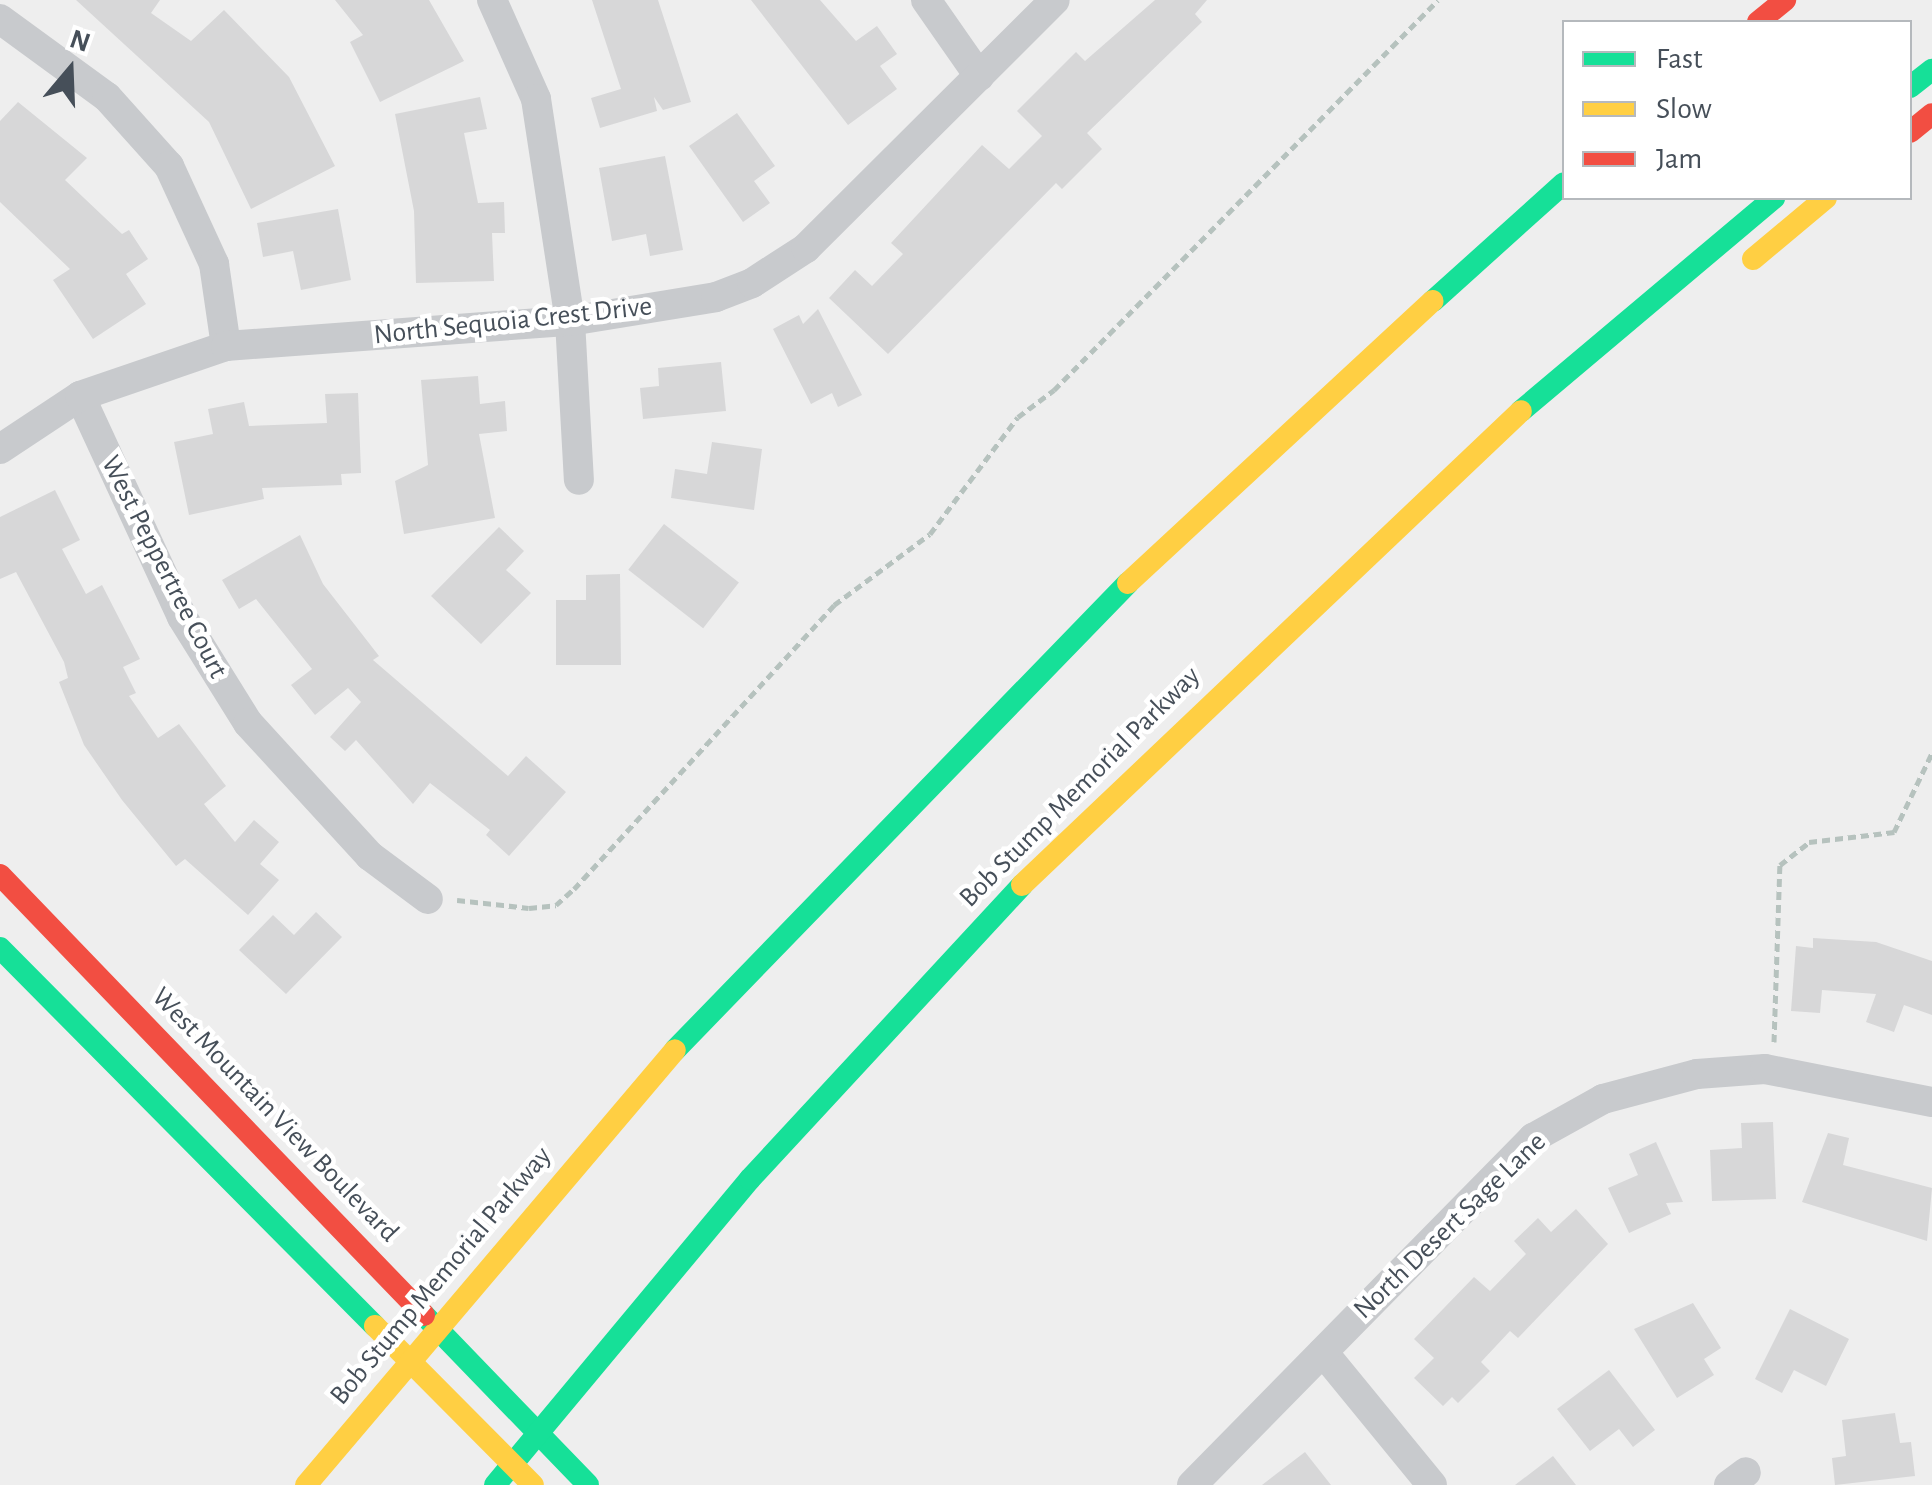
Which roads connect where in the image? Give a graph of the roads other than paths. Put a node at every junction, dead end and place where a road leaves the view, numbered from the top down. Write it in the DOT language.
graph roads {
  1 [pos="492,0"];
  2 [pos="926,0"];
  3 [pos="1055,0"];
  4 [pos="1785,0"];
  5 [pos="0,19"];
  6 [pos="1760,20"];
  7 [pos="1932,70"];
  8 [pos="979,76"];
  9 [pos="1912,86"];
  10 [pos="1932,114"];
  11 [pos="1912,130"];
  12 [pos="1562,184"];
  13 [pos="1772,200"];
  14 [pos="1824,200"];
  15 [pos="1728,280"];
  16 [pos="570,321"];
  17 [pos="226,346"];
  18 [pos="80,396"];
  19 [pos="1574,400"];
  20 [pos="0,449"];
  21 [pos="579,480"];
  22 [pos="1448,487"];
  23 [pos="0,875"];
  24 [pos="428,899"];
  25 [pos="0,948"];
  26 [pos="1932,1102"];
  27 [pos="1323,1352"];
  28 [pos="306,1485"];
  29 [pos="495,1485"];
  30 [pos="533,1485"];
  31 [pos="588,1485"];
  32 [pos="1192,1485"];
  33 [pos="1432,1485"];
  1 -- 16 [label="street"];
  2 -- 8 [label="street"];
  3 -- 8 [label="street, North Sequoia Crest Drive"];
  4 -- 6 [label="main road"];
  5 -- 17 [label="street"];
  7 -- 9 [label="main road"];
  8 -- 16 [label="street, North Sequoia Crest Drive"];
  10 -- 11 [label="main road"];
  12 -- 28 [label="main road, Bob Stump Memorial Parkway"];
  13 -- 22 [label="main road, Bob Stump Memorial Parkway"];
  14 -- 15 [label="main road"];
  16 -- 17 [label="street, North Sequoia Crest Drive"];
  16 -- 21 [label="street"];
  17 -- 18 [label="street, North Sequoia Crest Drive"];
  18 -- 20 [label="street, North Sequoia Crest Drive"];
  18 -- 24 [label="street, West Peppertree Court"];
  19 -- 22 [label="main road"];
  22 -- 29 [label="main road, Bob Stump Memorial Parkway"];
  23 -- 31 [label="main road, West Mountain View Boulevard"];
  25 -- 30 [label="main road"];
  26 -- 27 [label="street, North Desert Sage Lane"];
  27 -- 32 [label="street, North Desert Sage Lane"];
  27 -- 33 [label="street"];
}
